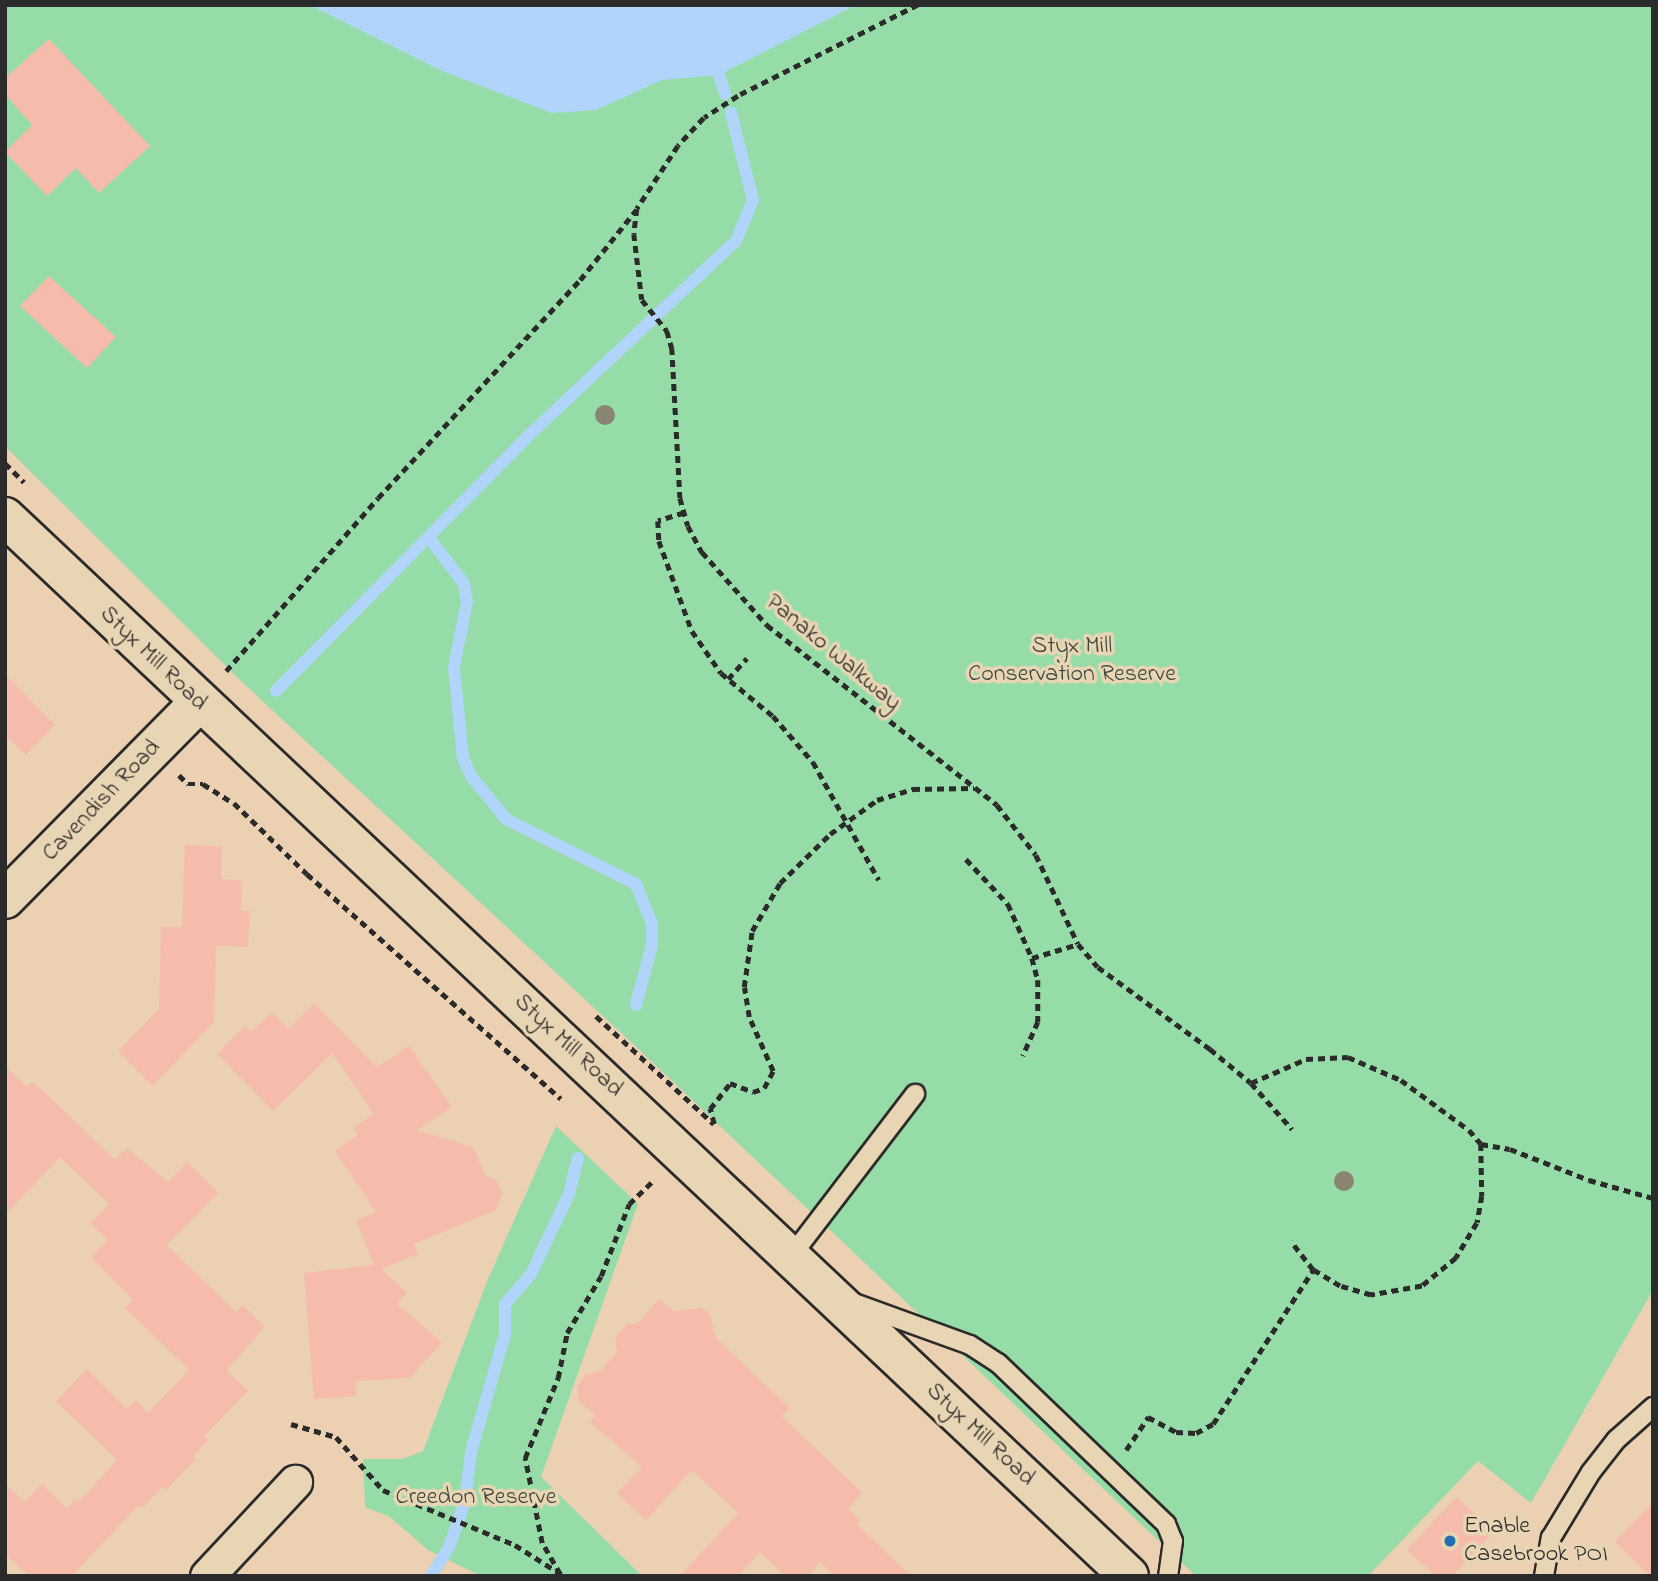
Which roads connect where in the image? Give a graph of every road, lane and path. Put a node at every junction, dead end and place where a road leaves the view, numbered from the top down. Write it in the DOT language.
graph roads {
  1 [pos="918,5"];
  2 [pos="637,209"];
  3 [pos="684,513"];
  4 [pos="5,517"];
  5 [pos="747,658"];
  6 [pos="728,679"];
  7 [pos="199,702"];
  8 [pos="179,775"];
  9 [pos="975,788"];
  10 [pos="847,820"];
  11 [pos="966,859"];
  12 [pos="878,880"];
  13 [pos="5,899"];
  14 [pos="1078,944"];
  15 [pos="1032,958"];
  16 [pos="1023,1056"];
  17 [pos="1251,1083"];
  18 [pos="915,1094"];
  19 [pos="564,1101"];
  20 [pos="714,1124"];
  21 [pos="1292,1129"];
  22 [pos="1481,1144"];
  23 [pos="643,1173"];
  24 [pos="1653,1199"];
  25 [pos="1291,1242"];
  26 [pos="792,1255"];
  27 [pos="1312,1270"];
  28 [pos="831,1294"];
  29 [pos="1653,1407"];
  30 [pos="291,1424"];
  31 [pos="1111,1472"];
  32 [pos="295,1482"];
  33 [pos="562,1575"];
  34 [pos="207,1576"];
  35 [pos="1129,1576"];
  36 [pos="1168,1576"];
  37 [pos="1544,1576"];
  1 -- 2 [label="path"];
  2 -- 3 [label="path, Panako Walkway"];
  2 -- 7 [label="path"];
  3 -- 6 [label="path"];
  3 -- 9 [label="path, Panako Walkway"];
  4 -- 7 [label="street, Styx Mill Road"];
  5 -- 6 [label="path"];
  6 -- 10 [label="path"];
  7 -- 13 [label="street, Cavendish Road"];
  7 -- 26 [label="street, Styx Mill Road"];
  8 -- 19 [label="path"];
  9 -- 10 [label="path"];
  9 -- 14 [label="path, Panako Walkway"];
  10 -- 12 [label="path"];
  10 -- 20 [label="path"];
  11 -- 15 [label="path"];
  14 -- 15 [label="path"];
  14 -- 17 [label="path, Panako Walkway"];
  15 -- 16 [label="path"];
  17 -- 21 [label="path, Panako Walkway"];
  17 -- 22 [label="path"];
  18 -- 26 [label="lane"];
  22 -- 24 [label="path"];
  22 -- 27 [label="path"];
  23 -- 33 [label="path"];
  25 -- 27 [label="path"];
  26 -- 28 [label="street, Styx Mill Road"];
  27 -- 31 [label="path"];
  28 -- 31 [label="lane"];
  28 -- 35 [label="street, Styx Mill Road"];
  29 -- 37 [label="lane"];
  30 -- 33 [label="path"];
  31 -- 36 [label="lane"];
  32 -- 34 [label="street"];
}
